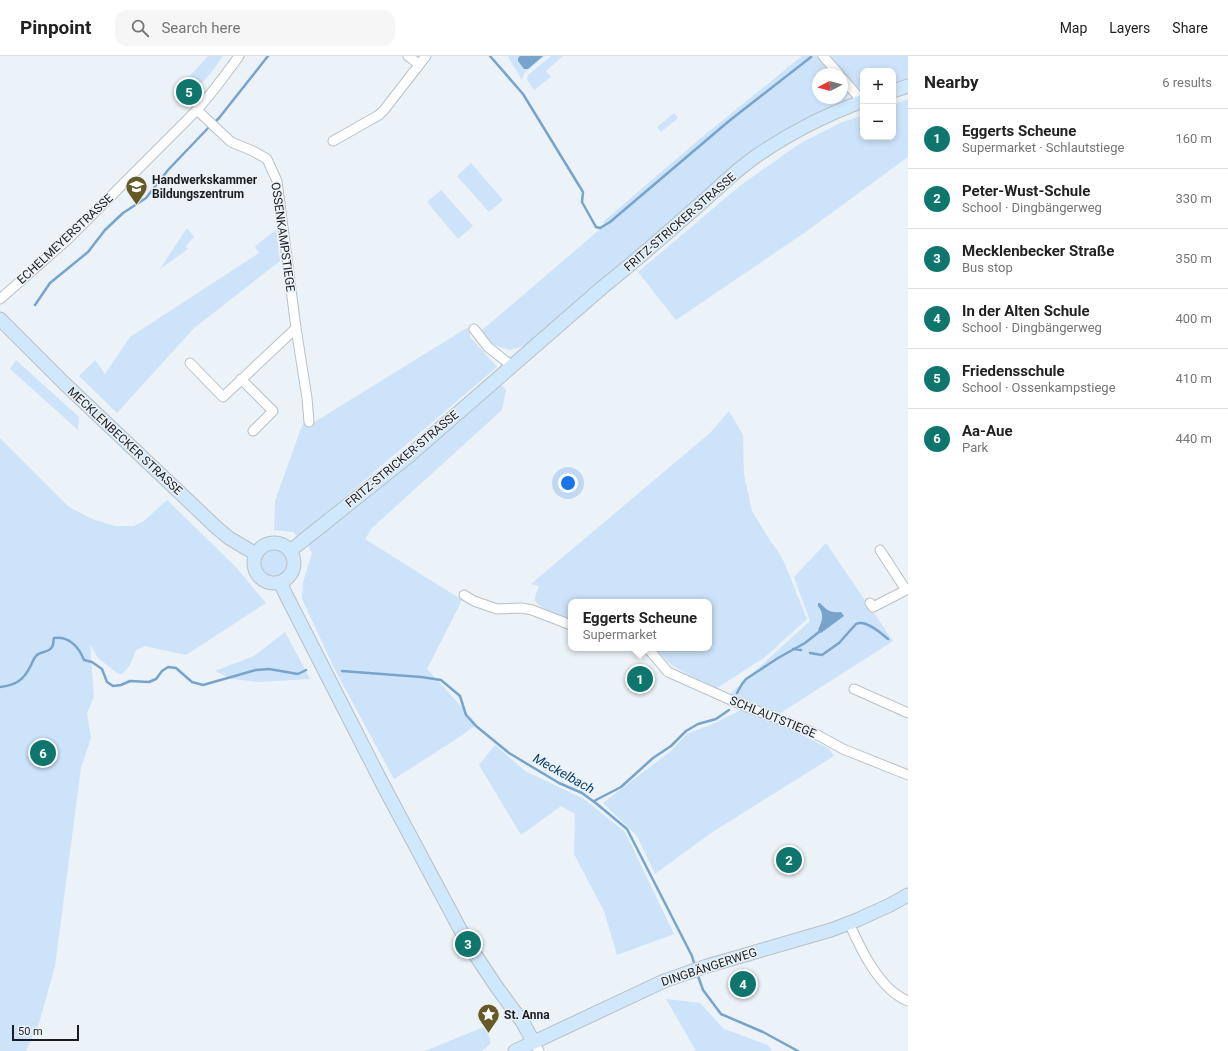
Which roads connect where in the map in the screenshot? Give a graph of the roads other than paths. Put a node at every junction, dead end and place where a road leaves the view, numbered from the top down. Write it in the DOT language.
graph roads {
  1 [pos="239,56"];
  2 [pos="408,56"];
  3 [pos="426,56"];
  4 [pos="824,57"];
  5 [pos="419,64"];
  6 [pos="834,68"];
  7 [pos="848,85"];
  8 [pos="908,86"];
  9 [pos="896,90"];
  10 [pos="860,98"];
  11 [pos="860,102"];
  12 [pos="197,110"];
  13 [pos="333,141"];
  14 [pos="0,299"];
  15 [pos="0,319"];
  16 [pos="296,328"];
  17 [pos="474,329"];
  18 [pos="190,364"];
  19 [pos="512,366"];
  20 [pos="241,379"];
  21 [pos="309,422"];
  22 [pos="253,431"];
  23 [pos="880,550"];
  24 [pos="290,551"];
  25 [pos="256,554"];
  26 [pos="280,582"];
  27 [pos="907,589"];
  28 [pos="464,595"];
  29 [pos="870,603"];
  30 [pos="568,624"];
  31 [pos="650,651"];
  32 [pos="854,689"];
  33 [pos="908,713"];
  34 [pos="908,776"];
  35 [pos="908,895"];
  36 [pos="849,923"];
  37 [pos="908,1002"];
  38 [pos="536,1046"];
  39 [pos="514,1051"];
  1 -- 12 [label="street"];
  2 -- 5 [label="street"];
  3 -- 5 [label="street"];
  4 -- 6 [label="street"];
  5 -- 13 [label="street"];
  7 -- 10 [label="street"];
  8 -- 9 [label="main road"];
  11 -- 19 [label="main road, FRITZ-STRICKER-STRASSE"];
  12 -- 14 [label="street, ECHELMEYERSTRASSE"];
  12 -- 16 [label="street, OSSENKAMPSTIEGE"];
  15 -- 25 [label="main road, MECKLENBECKER STRASSE"];
  16 -- 20 [label="street"];
  16 -- 21 [label="street, OSSENKAMPSTIEGE"];
  17 -- 19 [label="street"];
  18 -- 20 [label="street"];
  19 -- 24 [label="main road, FRITZ-STRICKER-STRASSE"];
  20 -- 22 [label="street"];
  23 -- 27 [label="street"];
  24 -- 25 [label="main road"];
  24 -- 26 [label="main road"];
  25 -- 26 [label="main road"];
  26 -- 38 [label="main road"];
  27 -- 29 [label="street"];
  28 -- 30 [label="street"];
  31 -- 34 [label="street, SCHLAUTSTIEGE"];
  32 -- 33 [label="street"];
  35 -- 36 [label="main road, DINGBÄNGERWEG"];
  36 -- 37 [label="street"];
  36 -- 38 [label="main road, DINGBÄNGERWEG"];
  38 -- 39 [label="main road, DINGBÄNGERWEG"];
}
